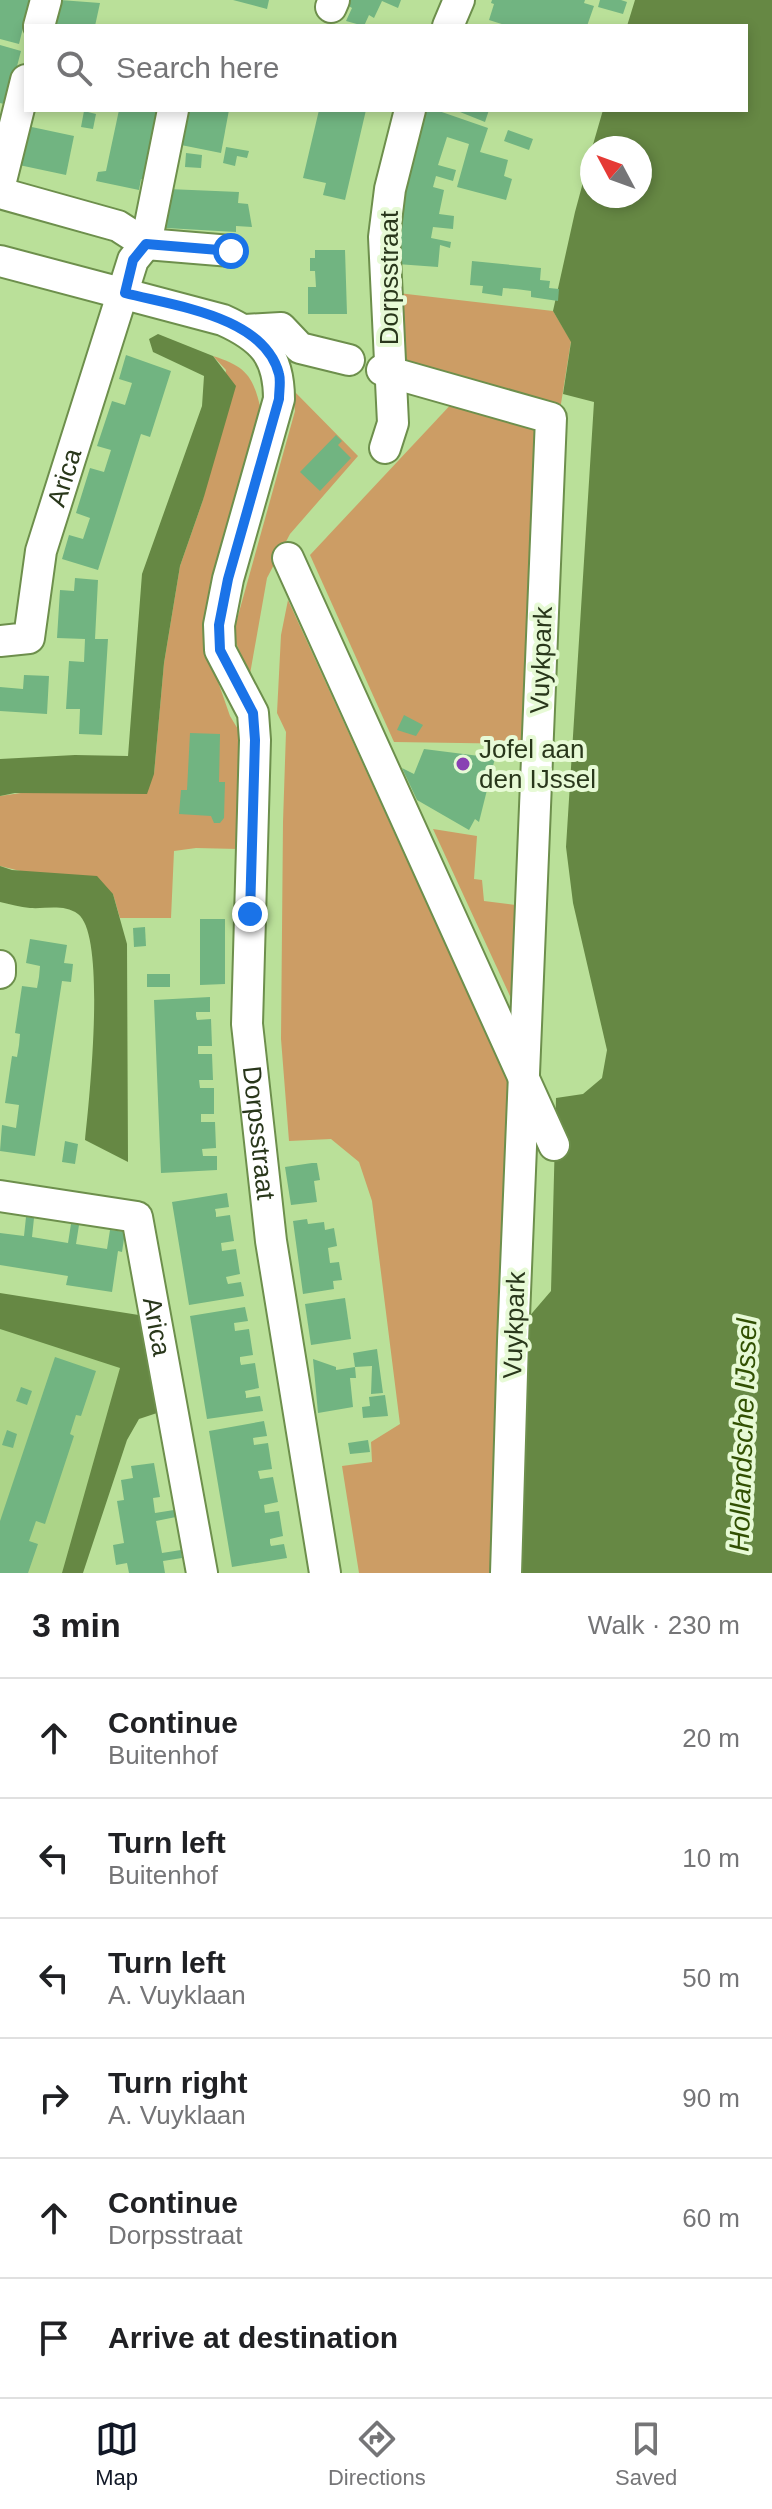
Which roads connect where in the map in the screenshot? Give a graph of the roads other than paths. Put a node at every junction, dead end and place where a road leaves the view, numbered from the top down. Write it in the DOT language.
graph roads {
  1 [pos="46,0"];
  2 [pos="459,0"];
  3 [pos="40,24"];
  4 [pos="449,24"];
  5 [pos="24,88"];
  6 [pos="173,112"];
  7 [pos="409,112"];
  8 [pos="0,185"];
  9 [pos="0,193"];
  10 [pos="146,244"];
  11 [pos="231,251"];
  12 [pos="0,261"];
  13 [pos="125,293"];
  14 [pos="245,330"];
  15 [pos="349,360"];
  16 [pos="386,371"];
  17 [pos="385,448"];
  18 [pos="288,558"];
  19 [pos="0,641"];
  20 [pos="0,966"];
  21 [pos="0,973"];
  22 [pos="524,1077"];
  23 [pos="554,1145"];
  24 [pos="0,1196"];
  25 [pos="202,1573"];
  26 [pos="325,1573"];
  27 [pos="506,1573"];
  1 -- 3 [label="street"];
  2 -- 4 [label="street"];
  5 -- 8 [label="street"];
  6 -- 10 [label="street"];
  7 -- 16 [label="street, Dorpsstraat"];
  9 -- 10 [label="street"];
  10 -- 11 [label="street"];
  10 -- 13 [label="street"];
  12 -- 13 [label="street"];
  13 -- 14 [label="street"];
  13 -- 19 [label="street, Arica"];
  14 -- 15 [label="street"];
  14 -- 26 [label="street, Dorpsstraat"];
  16 -- 17 [label="street, Dorpsstraat"];
  16 -- 22 [label="street, Vuykpark"];
  18 -- 22 [label="street, Vuykpark"];
  20 -- 21 [label="street"];
  22 -- 23 [label="street, Vuykpark"];
  22 -- 27 [label="street, Vuykpark"];
  24 -- 25 [label="street, Arica"];
}
